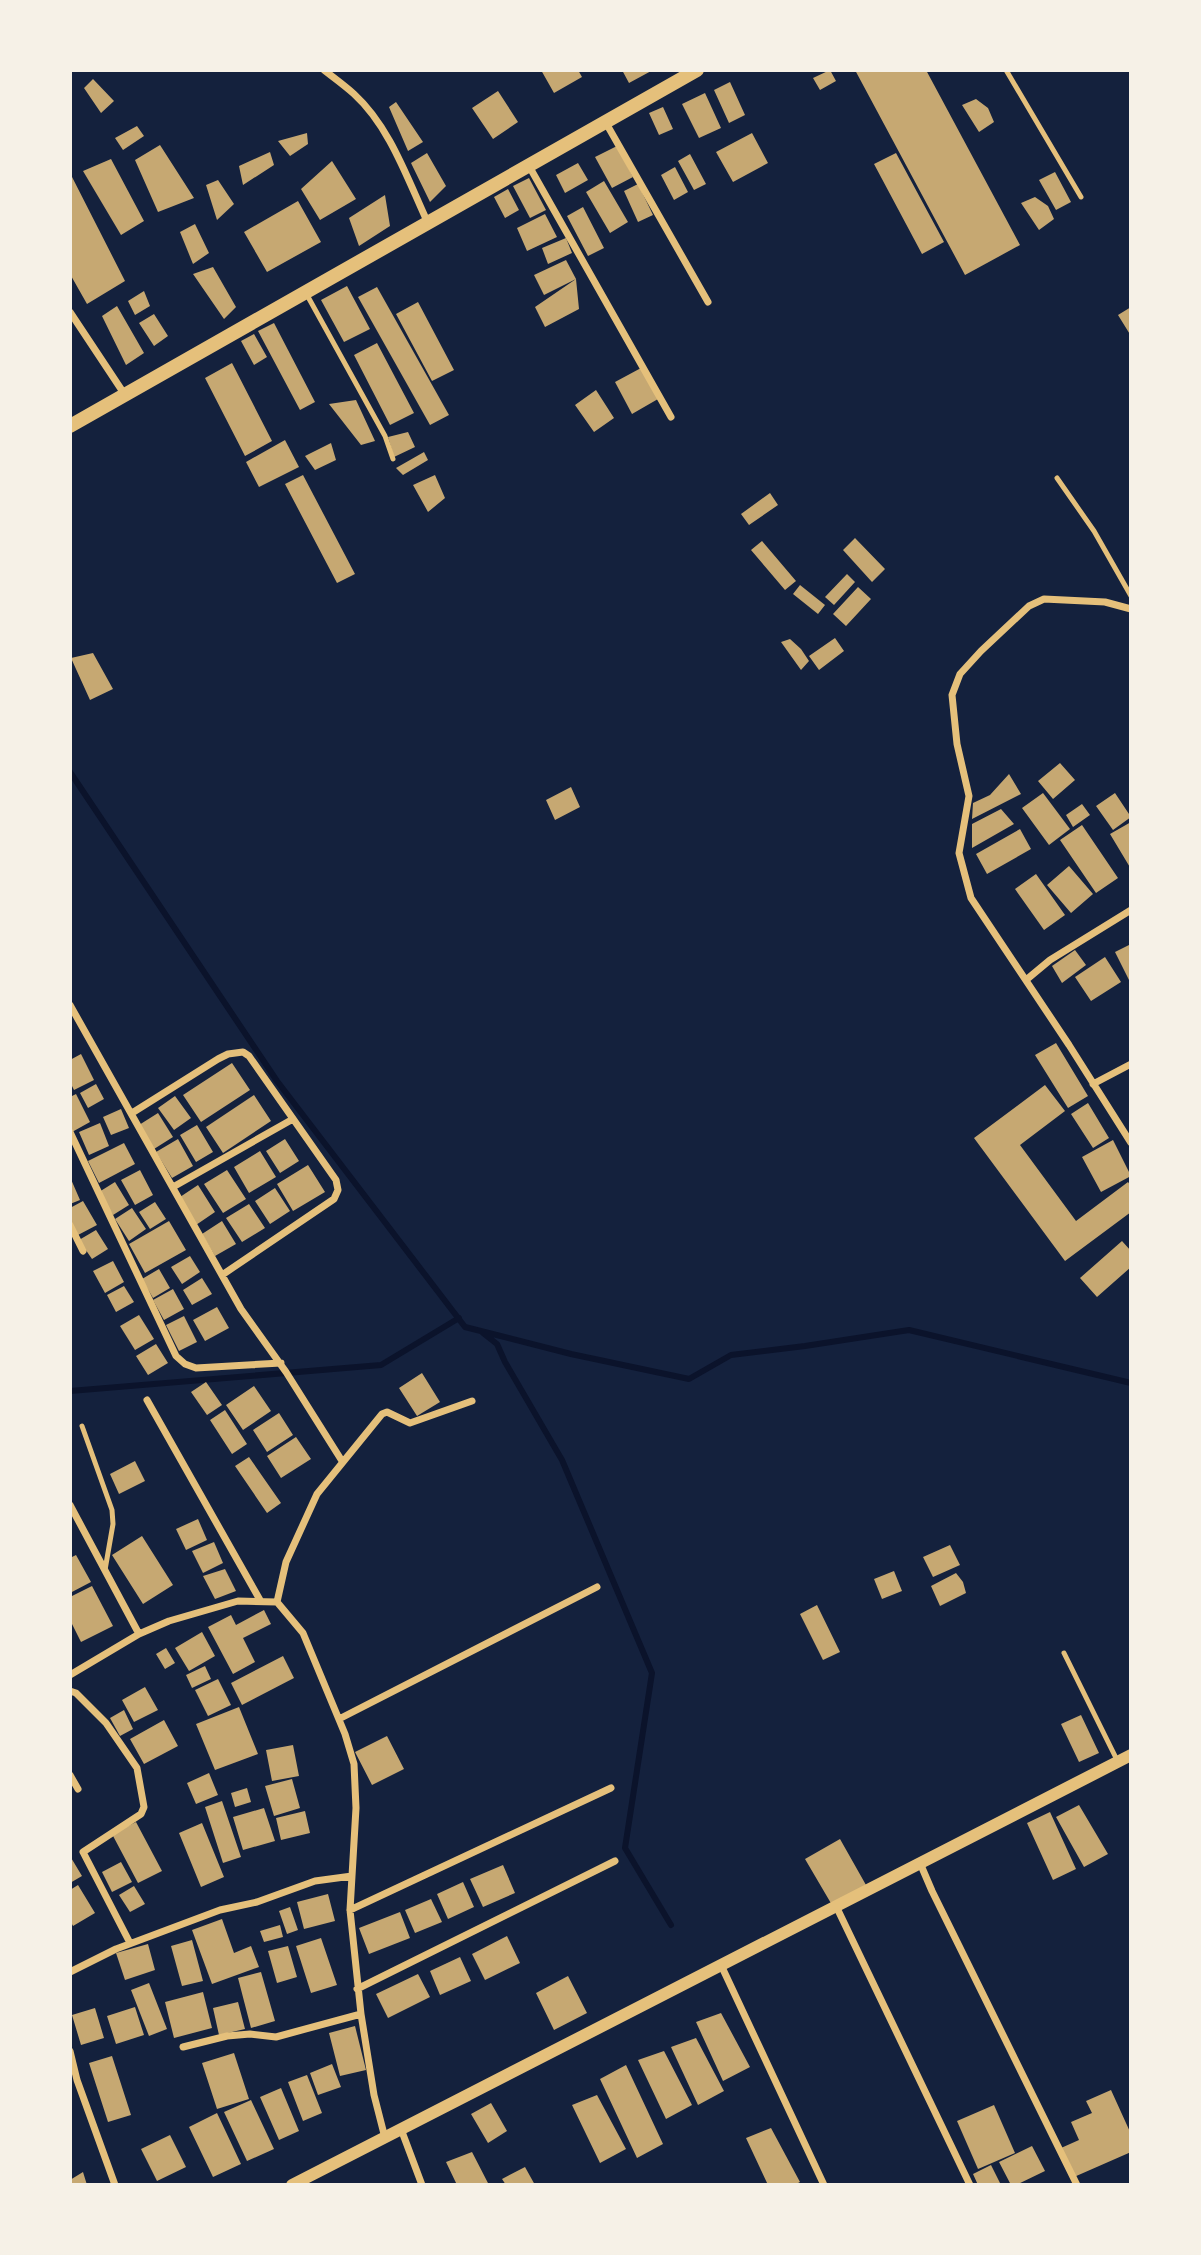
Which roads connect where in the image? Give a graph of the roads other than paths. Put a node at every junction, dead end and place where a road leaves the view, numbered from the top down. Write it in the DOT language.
graph roads {
  1 [pos="324,70"];
  2 [pos="696,70"];
  3 [pos="1006,70"];
  4 [pos="606,123"];
  5 [pos="528,166"];
  6 [pos="1081,197"];
  7 [pos="427,221"];
  8 [pos="305,292"];
  9 [pos="708,302"];
  10 [pos="70,312"];
  11 [pos="125,395"];
  12 [pos="671,417"];
  13 [pos="70,426"];
  14 [pos="393,459"];
  15 [pos="1057,478"];
  16 [pos="1131,596"];
  17 [pos="1131,609"];
  18 [pos="1131,910"];
  19 [pos="1026,980"];
  20 [pos="70,1005"];
  21 [pos="1131,1064"];
  22 [pos="1093,1084"];
  23 [pos="132,1113"];
  24 [pos="293,1119"];
  25 [pos="70,1132"];
  26 [pos="1131,1143"];
  27 [pos="173,1187"];
  28 [pos="70,1226"];
  29 [pos="83,1251"];
  30 [pos="222,1275"];
  31 [pos="281,1363"];
  32 [pos="146,1400"];
  33 [pos="472,1401"];
  34 [pos="82,1426"];
  35 [pos="342,1461"];
  36 [pos="70,1505"];
  37 [pos="105,1570"];
  38 [pos="597,1587"];
  39 [pos="260,1600"];
  40 [pos="277,1602"];
  41 [pos="139,1634"];
  42 [pos="1064,1653"];
  43 [pos="70,1675"];
  44 [pos="70,1691"];
  45 [pos="339,1719"];
  46 [pos="1131,1755"];
  47 [pos="1118,1762"];
  48 [pos="70,1775"];
  49 [pos="78,1788"];
  50 [pos="611,1788"];
  51 [pos="615,1861"];
  52 [pos="920,1863"];
  53 [pos="352,1876"];
  54 [pos="836,1906"];
  55 [pos="350,1910"];
  56 [pos="130,1944"];
  57 [pos="721,1965"];
  58 [pos="70,1972"];
  59 [pos="357,1989"];
  60 [pos="361,2014"];
  61 [pos="183,2048"];
  62 [pos="70,2051"];
  63 [pos="73,2081"];
  64 [pos="401,2129"];
  65 [pos="384,2138"];
  66 [pos="115,2185"];
  67 [pos="292,2185"];
  68 [pos="422,2185"];
  69 [pos="824,2185"];
  70 [pos="971,2185"];
  71 [pos="1077,2185"];
  1 -- 7 [label="street"];
  2 -- 4 [label="main road"];
  3 -- 6 [label="lane"];
  4 -- 5 [label="main road"];
  4 -- 9 [label="street"];
  5 -- 7 [label="main road"];
  5 -- 12 [label="street"];
  7 -- 8 [label="main road"];
  8 -- 11 [label="main road"];
  8 -- 14 [label="lane"];
  10 -- 11 [label="street"];
  11 -- 13 [label="main road"];
  15 -- 16 [label="lane"];
  17 -- 19 [label="street"];
  18 -- 19 [label="street"];
  19 -- 22 [label="street"];
  20 -- 23 [label="street"];
  21 -- 22 [label="street"];
  22 -- 26 [label="street"];
  23 -- 24 [label="street"];
  23 -- 27 [label="street"];
  24 -- 27 [label="street"];
  24 -- 30 [label="street"];
  25 -- 31 [label="street"];
  27 -- 30 [label="street"];
  28 -- 29 [label="street"];
  30 -- 31 [label="street"];
  31 -- 35 [label="street"];
  32 -- 39 [label="street"];
  33 -- 35 [label="street"];
  34 -- 37 [label="lane"];
  35 -- 40 [label="street"];
  36 -- 37 [label="street"];
  37 -- 41 [label="street"];
  38 -- 45 [label="street"];
  39 -- 40 [label="street"];
  39 -- 41 [label="street"];
  40 -- 45 [label="street"];
  41 -- 43 [label="street"];
  42 -- 47 [label="lane"];
  44 -- 56 [label="street"];
  45 -- 53 [label="street"];
  46 -- 47 [label="street"];
  47 -- 52 [label="street"];
  48 -- 49 [label="street"];
  50 -- 55 [label="street"];
  51 -- 59 [label="street"];
  52 -- 54 [label="street"];
  52 -- 71 [label="street"];
  53 -- 55 [label="street"];
  53 -- 56 [label="street"];
  54 -- 57 [label="street"];
  54 -- 70 [label="street"];
  55 -- 59 [label="street"];
  56 -- 58 [label="street"];
  57 -- 64 [label="street"];
  57 -- 69 [label="street"];
  59 -- 60 [label="street"];
  60 -- 61 [label="street"];
  60 -- 65 [label="street"];
  62 -- 63 [label="street"];
  63 -- 66 [label="street"];
  64 -- 65 [label="street"];
  64 -- 68 [label="street"];
  65 -- 67 [label="street"];
}
